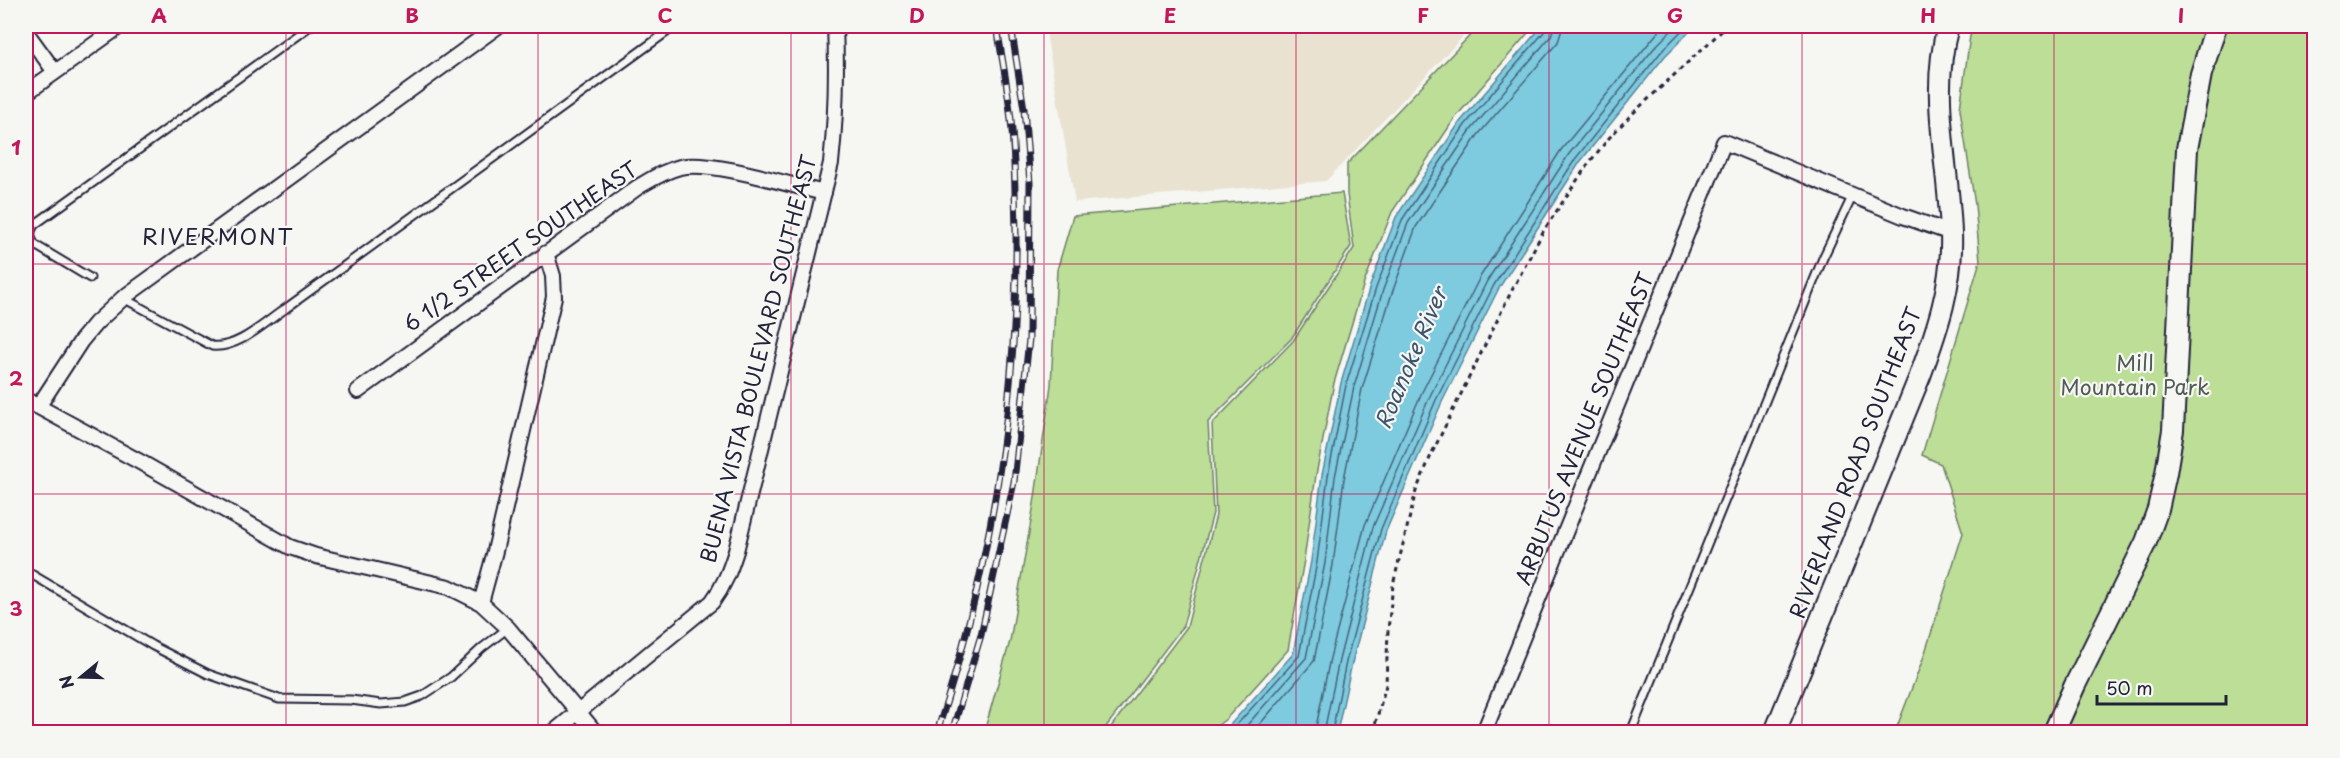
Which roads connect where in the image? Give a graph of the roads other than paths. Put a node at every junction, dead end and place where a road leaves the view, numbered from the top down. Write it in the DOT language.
graph roads {
  1 [pos="120,26"];
  2 [pos="310,26"];
  3 [pos="498,26"];
  4 [pos="675,26"];
  5 [pos="835,26"];
  6 [pos="1948,26"];
  7 [pos="2216,26"];
  8 [pos="26,32"];
  9 [pos="55,72"];
  10 [pos="26,93"];
  11 [pos="824,193"];
  12 [pos="1853,195"];
  13 [pos="1951,233"];
  14 [pos="546,253"];
  15 [pos="90,278"];
  16 [pos="123,298"];
  17 [pos="358,391"];
  18 [pos="32,404"];
  19 [pos="26,571"];
  20 [pos="481,603"];
  21 [pos="508,628"];
  22 [pos="579,712"];
  23 [pos="554,732"];
  24 [pos="595,732"];
  25 [pos="1484,732"];
  26 [pos="1631,732"];
  27 [pos="1775,732"];
  28 [pos="2054,732"];
  1 -- 9 [label="street"];
  2 -- 15 [label="lane"];
  3 -- 16 [label="street"];
  4 -- 16 [label="lane"];
  5 -- 11 [label="street, BUENA VISTA BOULEVARD SOUTHEAST"];
  6 -- 13 [label="main road, RIVERLAND ROAD SOUTHEAST"];
  7 -- 28 [label="main road"];
  8 -- 9 [label="street"];
  9 -- 10 [label="street"];
  11 -- 14 [label="street, 6 1/2 STREET SOUTHEAST"];
  11 -- 22 [label="street, BUENA VISTA BOULEVARD SOUTHEAST"];
  12 -- 13 [label="street"];
  12 -- 25 [label="street, ARBUTUS AVENUE SOUTHEAST"];
  12 -- 26 [label="lane"];
  13 -- 27 [label="main road, RIVERLAND ROAD SOUTHEAST"];
  14 -- 17 [label="street, 6 1/2 STREET SOUTHEAST"];
  14 -- 20 [label="street"];
  16 -- 18 [label="street"];
  18 -- 20 [label="street"];
  19 -- 21 [label="lane"];
  20 -- 21 [label="street"];
  21 -- 22 [label="street"];
  22 -- 23 [label="street, BUENA VISTA BOULEVARD SOUTHEAST"];
  22 -- 24 [label="street"];
}
